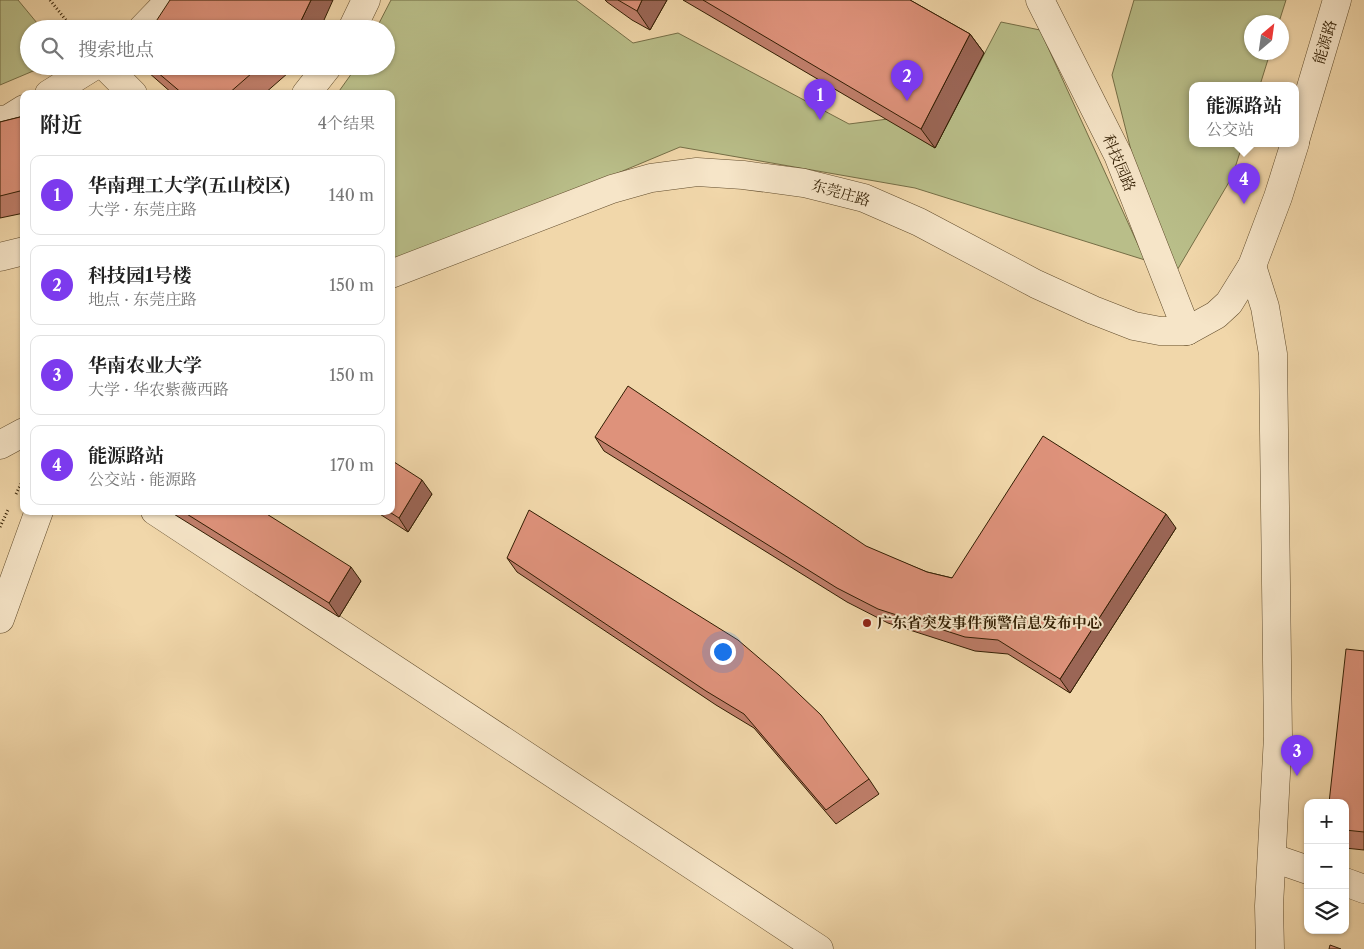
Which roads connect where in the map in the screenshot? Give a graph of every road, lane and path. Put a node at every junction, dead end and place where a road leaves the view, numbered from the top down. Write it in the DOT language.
graph roads {
  1 [pos="50,0"];
  2 [pos="170,0"];
  3 [pos="366,0"];
  4 [pos="1019,0"];
  5 [pos="1338,0"];
  6 [pos="1044,8"];
  7 [pos="66,20"];
  8 [pos="151,20"];
  9 [pos="356,20"];
  10 [pos="79,75"];
  11 [pos="114,75"];
  12 [pos="321,75"];
  13 [pos="55,90"];
  14 [pos="130,90"];
  15 [pos="309,90"];
  16 [pos="20,112"];
  17 [pos="0,120"];
  18 [pos="1299,129"];
  19 [pos="1293,147"];
  20 [pos="20,252"];
  21 [pos="0,257"];
  22 [pos="1252,266"];
  23 [pos="395,272"];
  24 [pos="1187,330"];
  25 [pos="20,434"];
  26 [pos="0,445"];
  27 [pos="39,515"];
  28 [pos="161,515"];
  29 [pos="0,619"];
  30 [pos="1273,858"];
  31 [pos="1304,869"];
  32 [pos="1349,883"];
  33 [pos="1364,889"];
  34 [pos="819,949"];
  35 [pos="1270,949"];
  1 -- 7 [label="path"];
  2 -- 8 [label="street"];
  3 -- 9 [label="street"];
  4 -- 6 [label="street"];
  5 -- 18 [label="street, 能源路"];
  6 -- 24 [label="street, 科技园路"];
  10 -- 13 [label="street"];
  11 -- 14 [label="street"];
  12 -- 15 [label="street"];
  16 -- 17 [label="street"];
  19 -- 22 [label="street, 能源路"];
  20 -- 21 [label="street"];
  22 -- 24 [label="street, 东莞庄路"];
  22 -- 30 [label="street"];
  23 -- 24 [label="street, 东莞庄路"];
  25 -- 26 [label="street"];
  27 -- 29 [label="street"];
  28 -- 34 [label="street"];
  30 -- 31 [label="street"];
  30 -- 35 [label="street"];
  32 -- 33 [label="street"];
}
